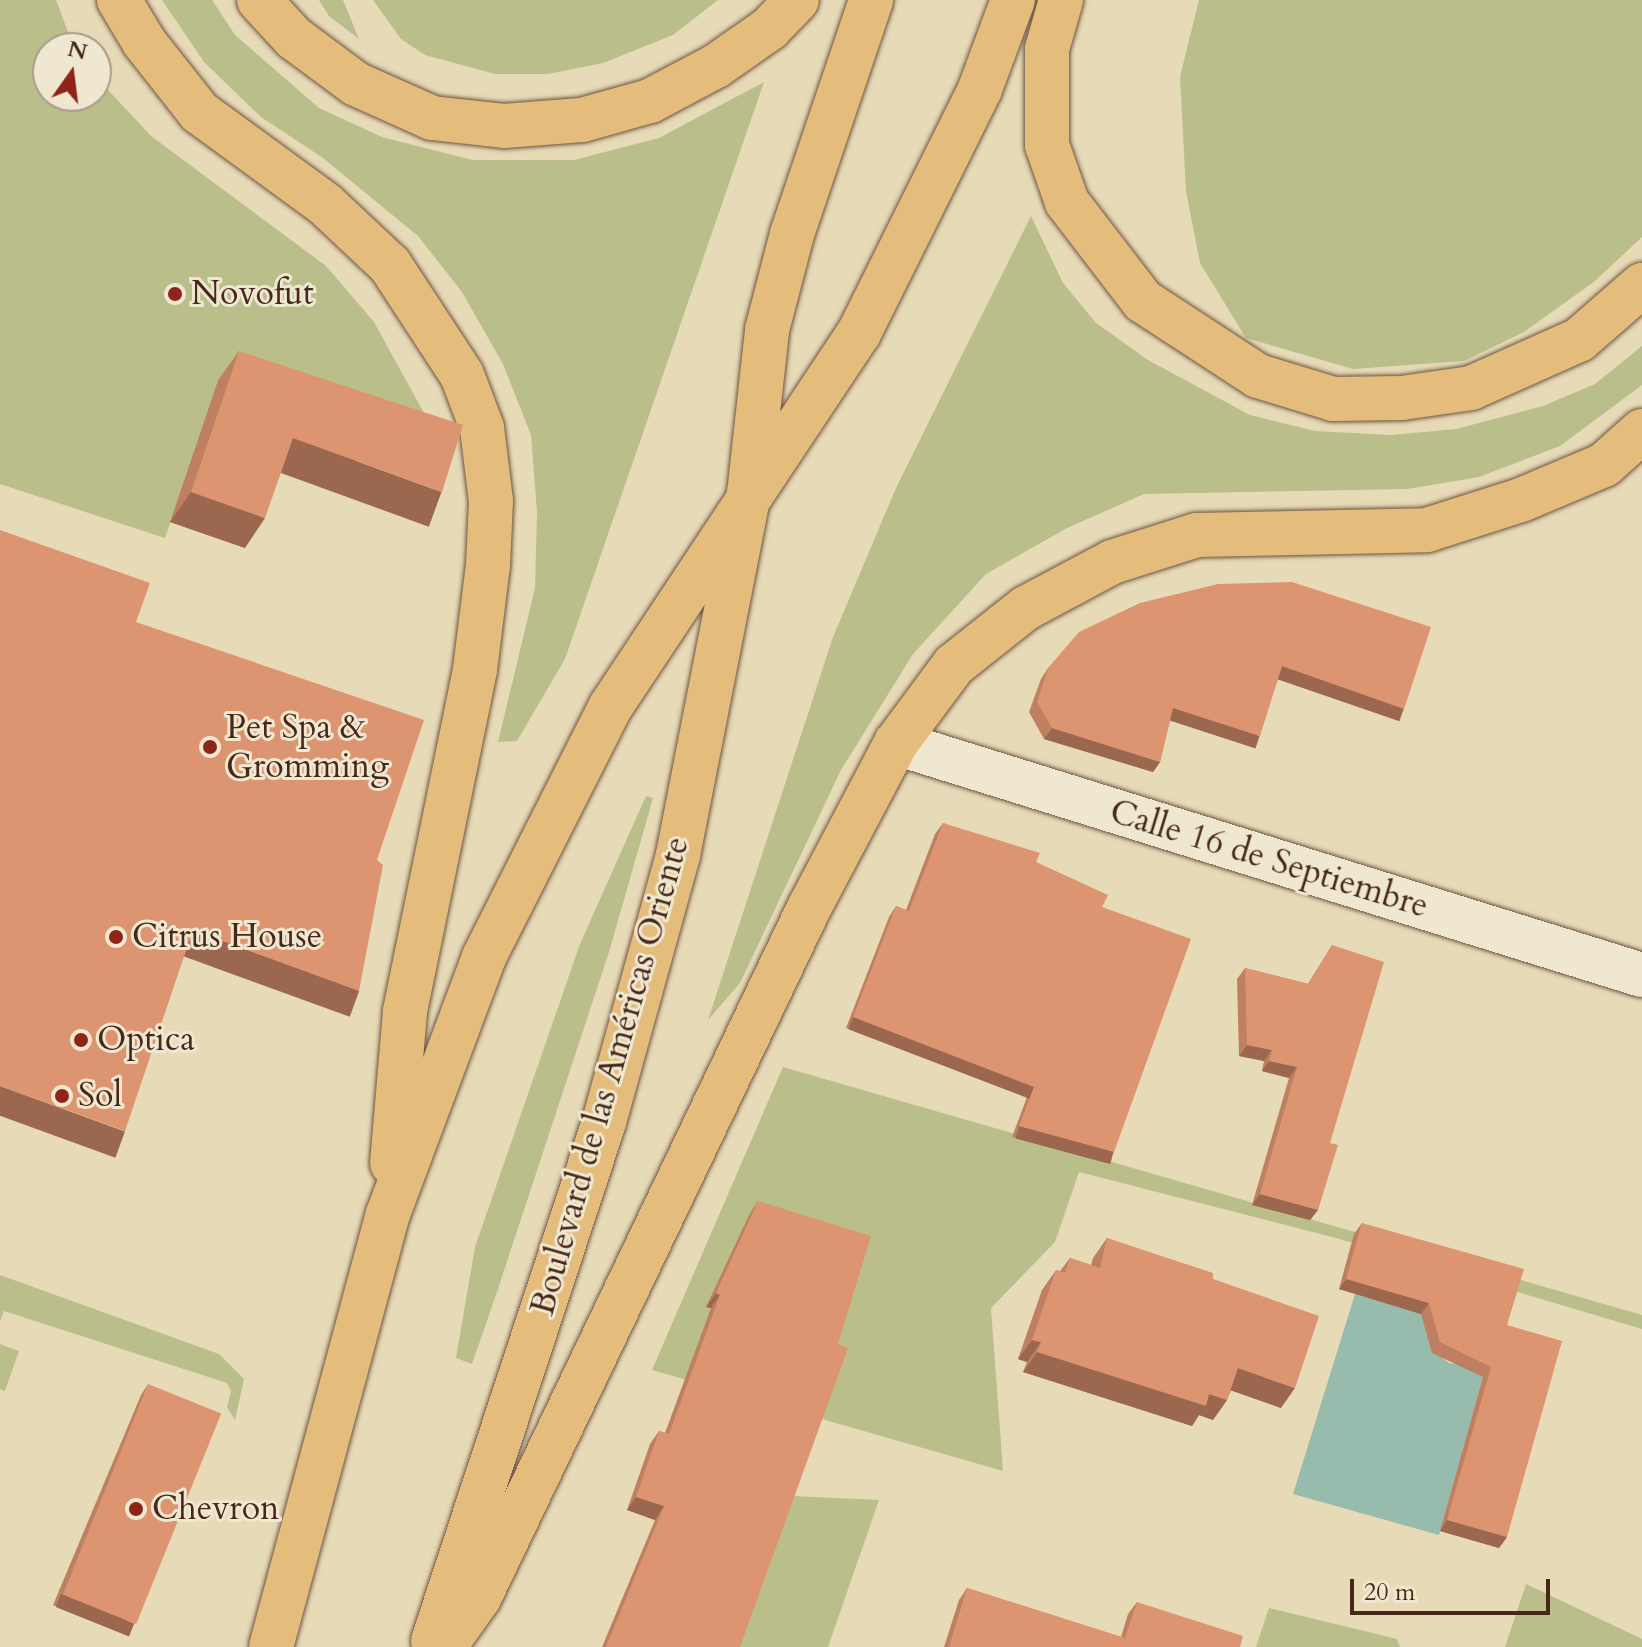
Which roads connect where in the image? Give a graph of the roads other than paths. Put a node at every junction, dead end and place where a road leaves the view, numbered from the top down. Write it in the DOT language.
graph roads {
  1 [pos="119,0"];
  2 [pos="259,0"];
  3 [pos="797,0"];
  4 [pos="871,0"];
  5 [pos="1013,0"];
  6 [pos="1061,0"];
  7 [pos="1642,285"];
  8 [pos="1642,431"];
  9 [pos="749,494"];
  10 [pos="896,743"];
  11 [pos="1642,975"];
  12 [pos="388,1214"];
  13 [pos="271,1647"];
  14 [pos="431,1647"];
  15 [pos="444,1647"];
  1 -- 12 [label="main road"];
  2 -- 3 [label="main road"];
  4 -- 9 [label="main road, Boulevard de las Américas Oriente"];
  5 -- 9 [label="main road, Boulevard de las Américas Oriente"];
  6 -- 7 [label="main road"];
  8 -- 10 [label="main road"];
  9 -- 12 [label="main road, Boulevard de las Américas Oriente"];
  9 -- 14 [label="main road, Boulevard de las Américas Oriente"];
  10 -- 11 [label="street, Calle 16 de Septiembre"];
  10 -- 15 [label="main road"];
  12 -- 13 [label="main road, Boulevard de las Américas Oriente"];
}
